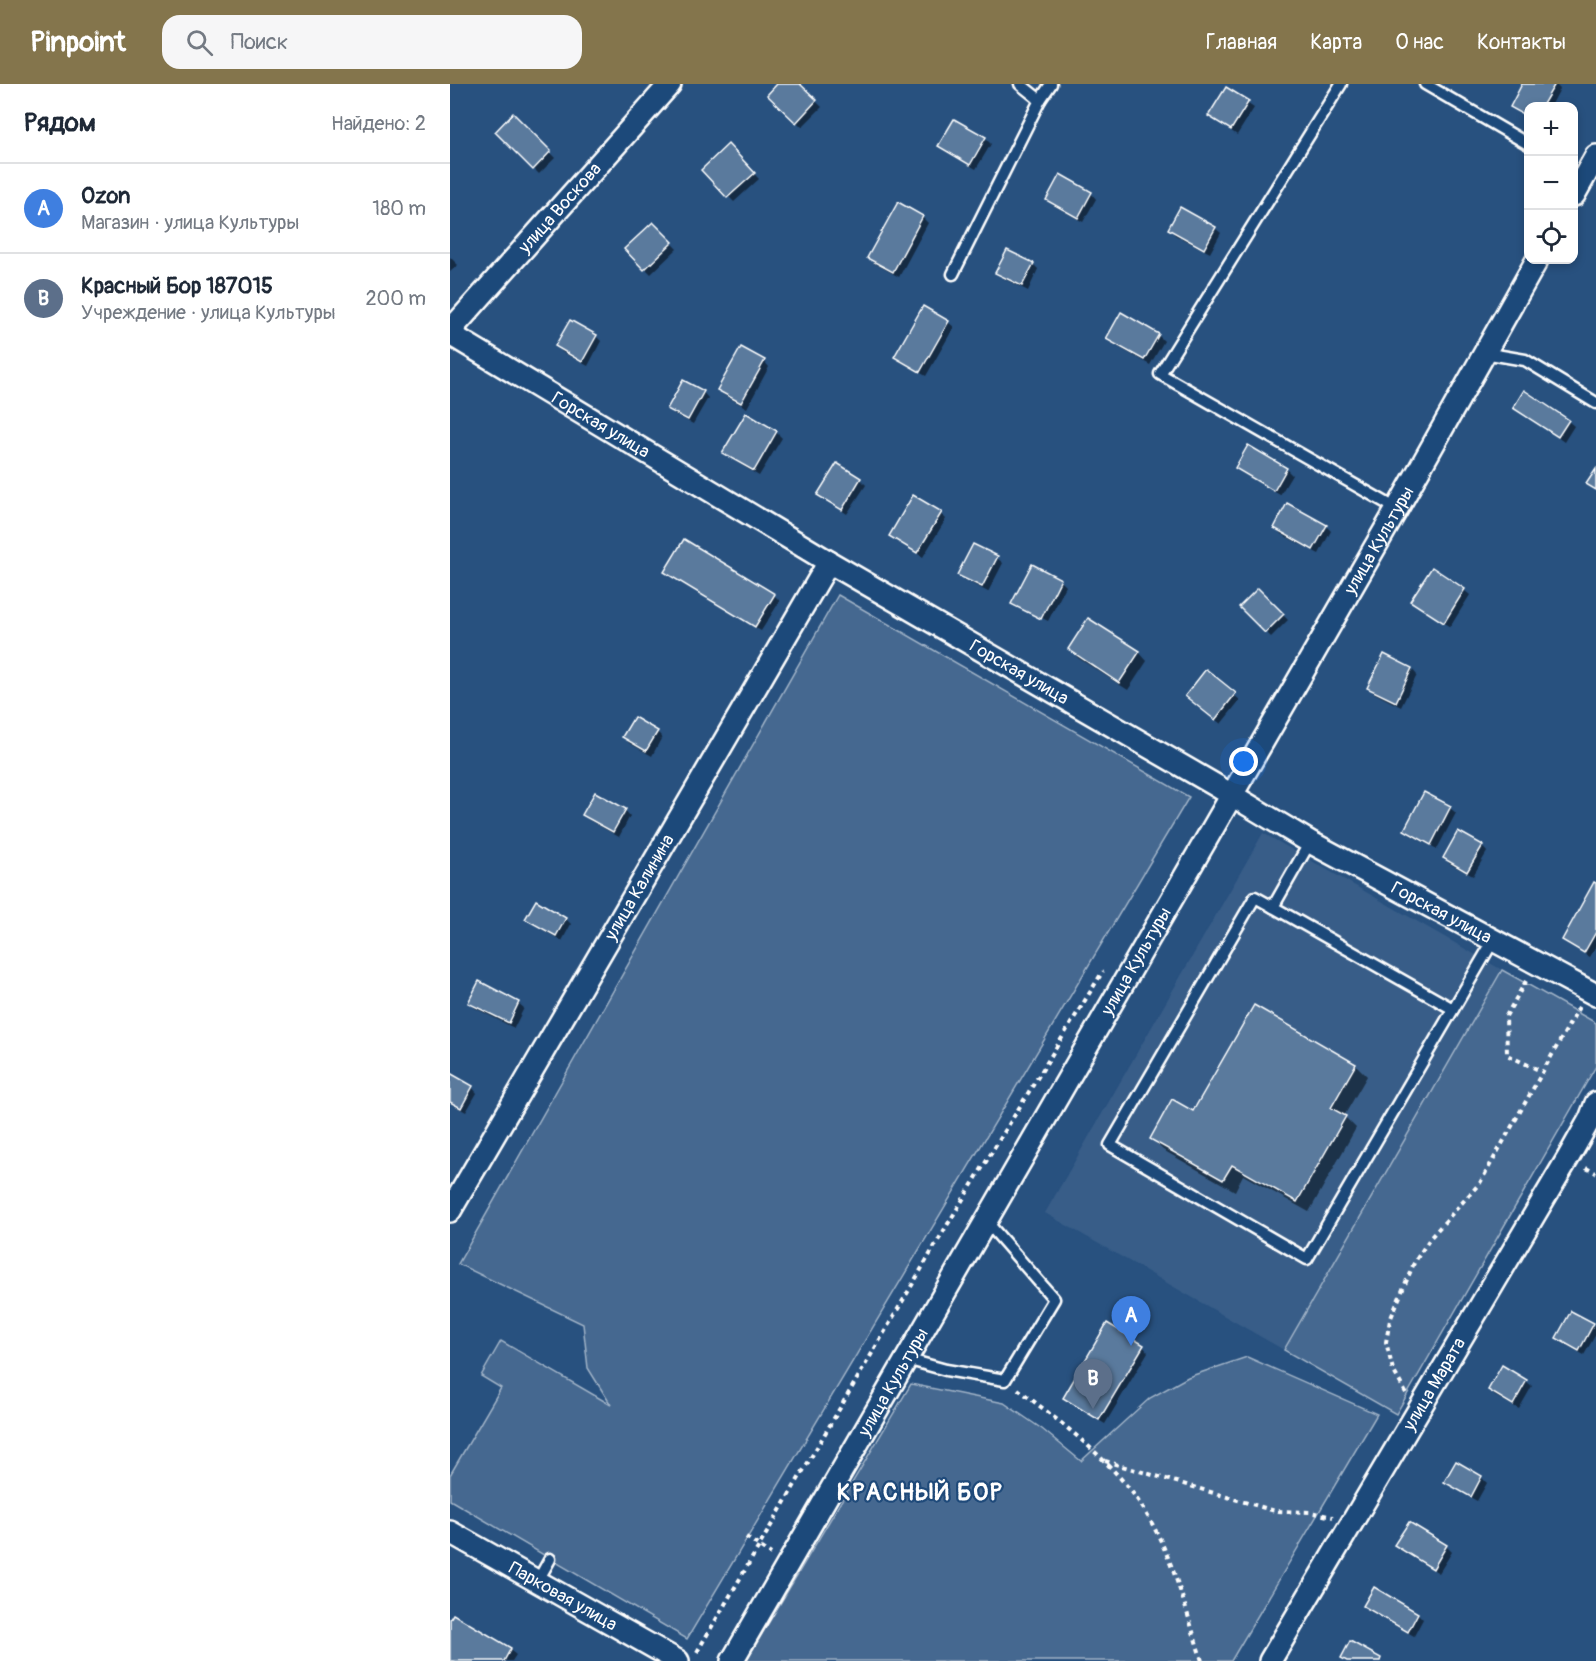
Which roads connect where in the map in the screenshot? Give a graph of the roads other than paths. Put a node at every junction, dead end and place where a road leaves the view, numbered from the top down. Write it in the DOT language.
graph roads {
  1 [pos="670,84"];
  2 [pos="1020,84"];
  3 [pos="1051,84"];
  4 [pos="1341,84"];
  5 [pos="1425,84"];
  6 [pos="1040,100"];
  7 [pos="1524,142"];
  8 [pos="1596,156"];
  9 [pos="1578,179"];
  10 [pos="1535,264"];
  11 [pos="953,274"];
  12 [pos="450,332"];
  13 [pos="1484,352"];
  14 [pos="1596,403"];
  15 [pos="1397,509"];
  16 [pos="829,562"];
  17 [pos="1231,796"];
  18 [pos="1310,842"];
  19 [pos="1273,907"];
  20 [pos="1493,941"];
  21 [pos="1596,995"];
  22 [pos="1453,1009"];
  23 [pos="1596,1103"];
  24 [pos="450,1211"];
  25 [pos="986,1221"];
  26 [pos="906,1359"];
  27 [pos="450,1532"];
  28 [pos="550,1559"];
  29 [pos="537,1582"];
  30 [pos="687,1657"];
  31 [pos="732,1661"];
  32 [pos="1270,1661"];
  1 -- 12 [label="street, улица Воскова"];
  2 -- 6 [label="lane"];
  3 -- 6 [label="lane"];
  4 -- 15 [label="lane"];
  5 -- 7 [label="lane"];
  6 -- 11 [label="lane"];
  8 -- 9 [label="street"];
  10 -- 13 [label="street, улица Культуры"];
  12 -- 16 [label="street, Горская улица"];
  13 -- 14 [label="lane"];
  13 -- 15 [label="street, улица Культуры"];
  15 -- 17 [label="street, улица Культуры"];
  16 -- 17 [label="street, Горская улица"];
  16 -- 24 [label="street, улица Калинина"];
  17 -- 18 [label="street, Горская улица"];
  17 -- 25 [label="street, улица Культуры"];
  18 -- 19 [label="lane"];
  18 -- 20 [label="street, Горская улица"];
  19 -- 22 [label="lane"];
  19 -- 22 [label="lane"];
  20 -- 21 [label="street, Горская улица"];
  20 -- 22 [label="lane"];
  23 -- 32 [label="street, улица Марата"];
  25 -- 26 [label="street, улица Культуры"];
  25 -- 26 [label="lane"];
  26 -- 31 [label="street, улица Культуры"];
  27 -- 29 [label="street, Парковая улица"];
  28 -- 29 [label="lane"];
  29 -- 30 [label="street, Парковая улица"];
}
